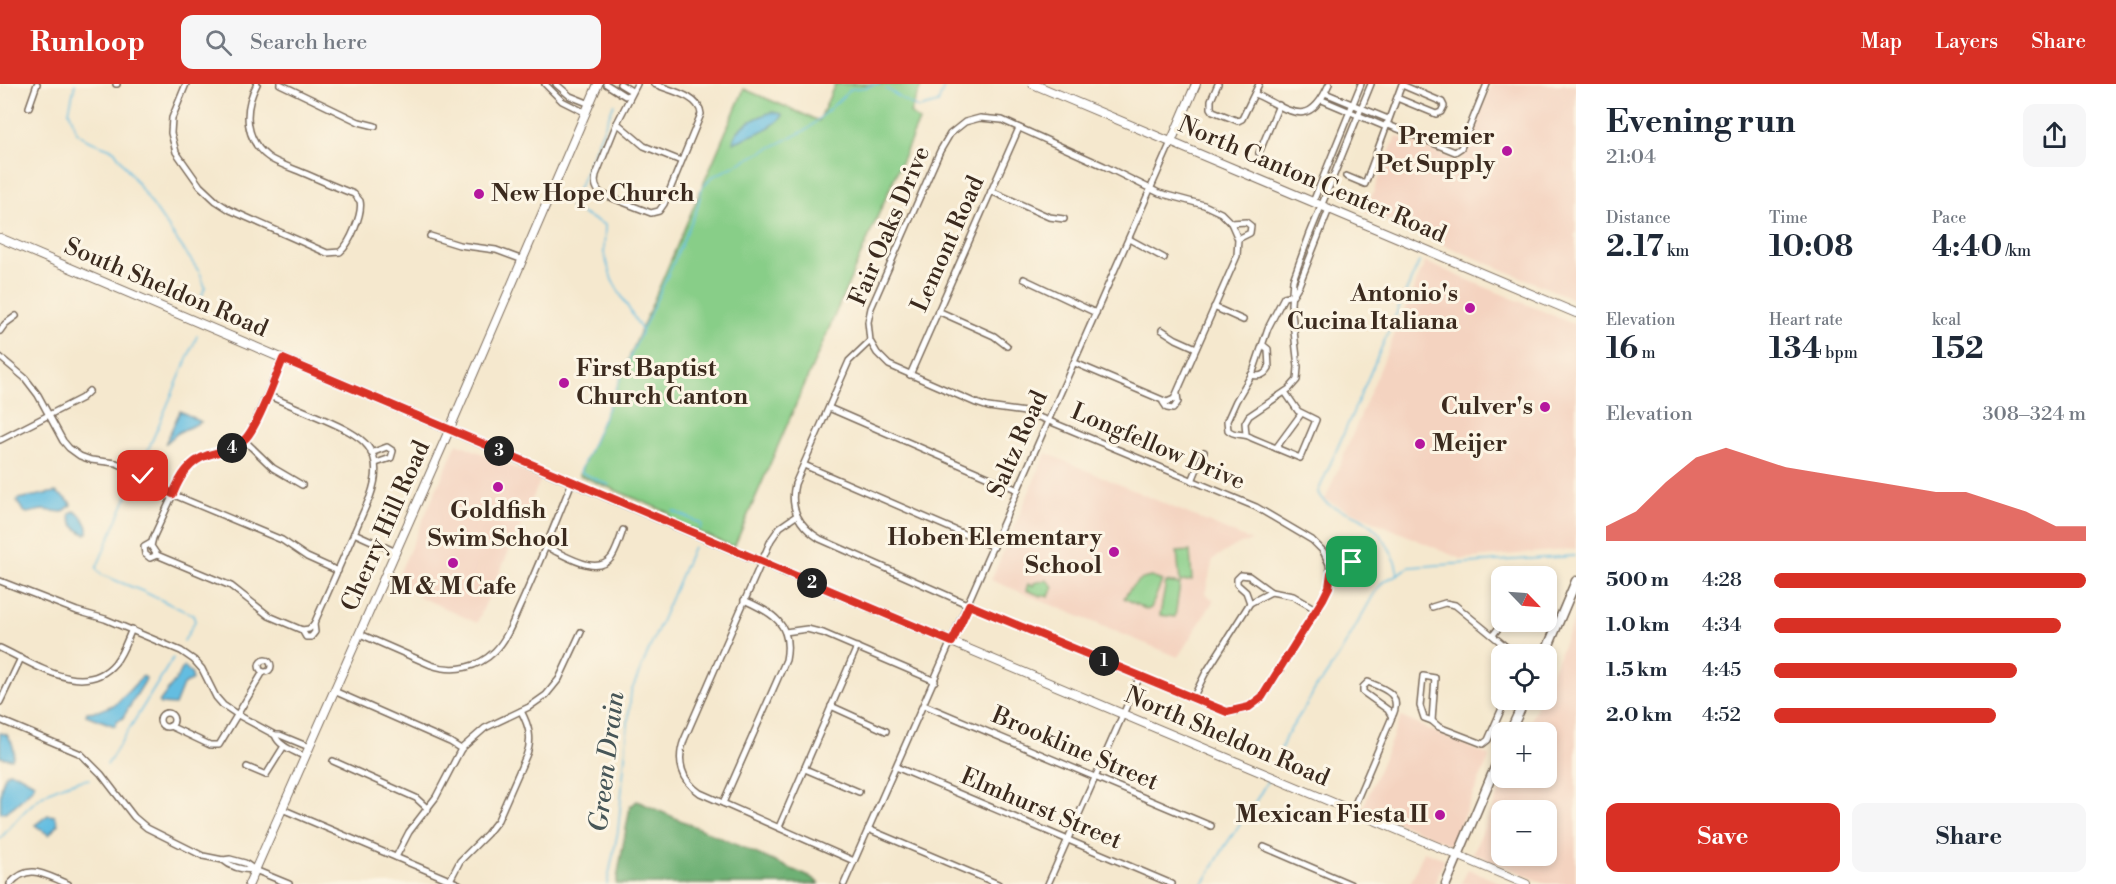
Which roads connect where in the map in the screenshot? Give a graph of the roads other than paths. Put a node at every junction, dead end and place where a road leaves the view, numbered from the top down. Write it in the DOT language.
graph roads {
  1 [pos="37,84"];
  2 [pos="186,84"];
  3 [pos="257,84"];
  4 [pos="280,84"];
  5 [pos="545,84"];
  6 [pos="556,84"];
  7 [pos="598,84"];
  8 [pos="606,84"];
  9 [pos="620,84"];
  10 [pos="637,84"];
  11 [pos="654,84"];
  12 [pos="1033,84"];
  13 [pos="1196,84"];
  14 [pos="1218,84"];
  15 [pos="1259,84"];
  16 [pos="1329,84"];
  17 [pos="1361,84"];
  18 [pos="1371,84"];
  19 [pos="1487,84"];
  20 [pos="1402,85"];
  21 [pos="1325,93"];
  22 [pos="631,94"];
  23 [pos="1255,94"];
  24 [pos="1397,98"];
  25 [pos="1322,100"];
  26 [pos="590,104"];
  27 [pos="1279,105"];
  28 [pos="1354,105"];
  29 [pos="29,107"];
  30 [pos="1362,108"];
  31 [pos="586,113"];
  32 [pos="1350,113"];
  33 [pos="1359,116"];
  34 [pos="617,123"];
  35 [pos="1387,123"];
  36 [pos="375,126"];
  37 [pos="1019,128"];
  38 [pos="1171,142"];
  39 [pos="1259,153"];
  40 [pos="1332,159"];
  41 [pos="681,161"];
  42 [pos="1340,162"];
  43 [pos="1346,176"];
  44 [pos="1151,189"];
  45 [pos="991,191"];
  46 [pos="1313,202"];
  47 [pos="1326,207"];
  48 [pos="1064,219"];
  49 [pos="1231,223"];
  50 [pos="1312,227"];
  51 [pos="1321,230"];
  52 [pos="430,236"];
  53 [pos="0,238"];
  54 [pos="1129,239"];
  55 [pos="1238,239"];
  56 [pos="1164,258"];
  57 [pos="523,260"];
  58 [pos="1298,264"];
  59 [pos="1306,267"];
  60 [pos="1024,279"];
  61 [pos="1293,295"];
  62 [pos="1214,308"];
  63 [pos="938,311"];
  64 [pos="1096,313"];
  65 [pos="1576,313"];
  66 [pos="16,316"];
  67 [pos="1243,320"];
  68 [pos="1162,330"];
  69 [pos="0,331"];
  70 [pos="870,342"];
  71 [pos="1263,345"];
  72 [pos="1007,346"];
  73 [pos="1196,348"];
  74 [pos="0,357"];
  75 [pos="283,359"];
  76 [pos="1075,363"];
  77 [pos="910,375"];
  78 [pos="1251,375"];
  79 [pos="89,392"];
  80 [pos="1285,392"];
  81 [pos="1177,394"];
  82 [pos="267,395"];
  83 [pos="1162,400"];
  84 [pos="829,408"];
  85 [pos="1301,414"];
  86 [pos="49,415"];
  87 [pos="1049,421"];
  88 [pos="450,430"];
  89 [pos="1246,434"];
  90 [pos="0,440"];
  91 [pos="244,440"];
  92 [pos="1276,448"];
  93 [pos="1204,452"];
  94 [pos="371,453"];
  95 [pos="376,463"];
  96 [pos="804,465"];
  97 [pos="1192,481"];
  98 [pos="572,482"];
  99 [pos="302,485"];
  100 [pos="1018,490"];
  101 [pos="173,494"];
  102 [pos="796,516"];
  103 [pos="623,530"];
  104 [pos="354,533"];
  105 [pos="152,546"];
  106 [pos="546,547"];
  107 [pos="994,547"];
  108 [pos="396,552"];
  109 [pos="157,555"];
  110 [pos="1327,559"];
  111 [pos="761,562"];
  112 [pos="338,571"];
  113 [pos="1331,573"];
  114 [pos="0,581"];
  115 [pos="1576,581"];
  116 [pos="1271,592"];
  117 [pos="744,600"];
  118 [pos="1250,603"];
  119 [pos="969,605"];
  120 [pos="1432,607"];
  121 [pos="1317,610"];
  122 [pos="314,624"];
  123 [pos="132,629"];
  124 [pos="304,629"];
  125 [pos="581,632"];
  126 [pos="785,632"];
  127 [pos="1495,632"];
  128 [pos="360,634"];
  129 [pos="1492,635"];
  130 [pos="952,642"];
  131 [pos="1503,644"];
  132 [pos="1549,644"];
  133 [pos="857,647"];
  134 [pos="0,648"];
  135 [pos="21,658"];
  136 [pos="262,672"];
  137 [pos="1140,676"];
  138 [pos="935,681"];
  139 [pos="334,691"];
  140 [pos="1193,698"];
  141 [pos="0,702"];
  142 [pos="924,705"];
  143 [pos="831,706"];
  144 [pos="1501,710"];
  145 [pos="521,711"];
  146 [pos="1123,714"];
  147 [pos="238,715"];
  148 [pos="1392,717"];
  149 [pos="0,720"];
  150 [pos="1432,721"];
  151 [pos="170,726"];
  152 [pos="886,731"];
  153 [pos="275,735"];
  154 [pos="284,746"];
  155 [pos="309,747"];
  156 [pos="461,749"];
  157 [pos="305,757"];
  158 [pos="333,761"];
  159 [pos="247,767"];
  160 [pos="896,767"];
  161 [pos="805,768"];
  162 [pos="1096,777"];
  163 [pos="1491,777"];
  164 [pos="859,792"];
  165 [pos="723,803"];
  166 [pos="282,809"];
  167 [pos="428,809"];
  168 [pos="1352,811"];
  169 [pos="1211,826"];
  170 [pos="779,827"];
  171 [pos="868,829"];
  172 [pos="1069,839"];
  173 [pos="1264,848"];
  174 [pos="1458,856"];
  175 [pos="396,857"];
  176 [pos="854,861"];
  177 [pos="255,870"];
  178 [pos="449,882"];
  179 [pos="10,884"];
  180 [pos="68,884"];
  181 [pos="249,884"];
  182 [pos="289,884"];
  183 [pos="459,884"];
  184 [pos="844,884"];
  185 [pos="998,884"];
  186 [pos="1048,884"];
  187 [pos="1172,884"];
  188 [pos="1350,884"];
  189 [pos="1446,884"];
  190 [pos="1526,884"];
  1 -- 29 [label="street"];
  2 -- 3 [label="street"];
  4 -- 36 [label="street"];
  5 -- 31 [label="street"];
  6 -- 26 [label="street"];
  7 -- 26 [label="street, Cherry Hill Road"];
  8 -- 22 [label="street"];
  9 -- 22 [label="street"];
  10 -- 22 [label="street"];
  11 -- 41 [label="street"];
  12 -- 38 [label="street, North Canton Center Road"];
  13 -- 38 [label="street, Saltz Road"];
  14 -- 23 [label="street"];
  15 -- 23 [label="street"];
  16 -- 21 [label="street"];
  17 -- 28 [label="street"];
  18 -- 30 [label="street"];
  19 -- 35 [label="street"];
  20 -- 24 [label="street"];
  20 -- 24 [label="street"];
  21 -- 25 [label="street"];
  21 -- 28 [label="street"];
  22 -- 34 [label="street"];
  23 -- 27 [label="street"];
  24 -- 35 [label="street"];
  25 -- 27 [label="street"];
  25 -- 32 [label="street"];
  26 -- 31 [label="street, Cherry Hill Road"];
  27 -- 39 [label="street"];
  28 -- 30 [label="street"];
  28 -- 32 [label="street"];
  30 -- 33 [label="street"];
  30 -- 35 [label="street"];
  31 -- 57 [label="street, Cherry Hill Road"];
  32 -- 33 [label="street"];
  32 -- 40 [label="street"];
  33 -- 35 [label="street"];
  33 -- 42 [label="street"];
  34 -- 41 [label="street"];
  34 -- 41 [label="street"];
  35 -- 43 [label="street"];
  37 -- 44 [label="street"];
  37 -- 45 [label="street, Lemont Road"];
  37 -- 70 [label="street, Fair Oaks Drive"];
  38 -- 44 [label="street, Saltz Road"];
  38 -- 46 [label="street, North Canton Center Road"];
  40 -- 42 [label="street"];
  40 -- 46 [label="street"];
  42 -- 47 [label="street"];
  44 -- 49 [label="street"];
  44 -- 54 [label="street, Saltz Road"];
  45 -- 48 [label="street"];
  45 -- 63 [label="street, Lemont Road"];
  46 -- 47 [label="street, North Canton Center Road"];
  47 -- 50 [label="street"];
  47 -- 51 [label="street"];
  47 -- 65 [label="street, North Canton Center Road"];
  49 -- 55 [label="street"];
  49 -- 55 [label="street"];
  50 -- 51 [label="street"];
  50 -- 58 [label="street"];
  51 -- 59 [label="street"];
  52 -- 57 [label="street"];
  53 -- 75 [label="street, South Sheldon Road"];
  54 -- 56 [label="street"];
  54 -- 64 [label="street, Saltz Road"];
  55 -- 62 [label="street"];
  57 -- 88 [label="street, Cherry Hill Road"];
  58 -- 59 [label="street"];
  58 -- 61 [label="street"];
  59 -- 61 [label="street"];
  60 -- 64 [label="street"];
  61 -- 71 [label="street"];
  61 -- 80 [label="street"];
  62 -- 67 [label="street"];
  62 -- 73 [label="street"];
  63 -- 72 [label="street"];
  63 -- 77 [label="street, Lemont Road"];
  64 -- 76 [label="street, Saltz Road"];
  66 -- 69 [label="street"];
  68 -- 73 [label="street"];
  70 -- 77 [label="street, Longfellow Drive"];
  70 -- 84 [label="street, Fair Oaks Drive"];
  71 -- 78 [label="street"];
  71 -- 78 [label="street"];
  73 -- 81 [label="street"];
  74 -- 86 [label="street"];
  75 -- 82 [label="street"];
  75 -- 88 [label="street, South Sheldon Road"];
  76 -- 83 [label="street"];
  76 -- 87 [label="street, Saltz Road"];
  77 -- 87 [label="street, Longfellow Drive"];
  78 -- 89 [label="street"];
  79 -- 86 [label="street"];
  80 -- 85 [label="street"];
  80 -- 89 [label="street"];
  81 -- 83 [label="street"];
  81 -- 83 [label="street"];
  82 -- 91 [label="street"];
  82 -- 94 [label="street"];
  84 -- 96 [label="street, Fair Oaks Drive"];
  84 -- 100 [label="street"];
  85 -- 92 [label="street"];
  85 -- 92 [label="street"];
  86 -- 90 [label="street"];
  86 -- 101 [label="street"];
  87 -- 97 [label="street, Longfellow Drive"];
  87 -- 100 [label="street, Saltz Road"];
  88 -- 98 [label="street, North Sheldon Road"];
  88 -- 108 [label="street, Cherry Hill Road"];
  89 -- 92 [label="street"];
  91 -- 99 [label="street"];
  91 -- 101 [label="street"];
  93 -- 97 [label="street"];
  94 -- 95 [label="street"];
  94 -- 95 [label="street"];
  95 -- 104 [label="street"];
  96 -- 102 [label="street, Fair Oaks Drive"];
  96 -- 107 [label="street"];
  97 -- 110 [label="street, Longfellow Drive"];
  98 -- 106 [label="street"];
  98 -- 111 [label="street, North Sheldon Road"];
  100 -- 107 [label="street, Saltz Road"];
  101 -- 105 [label="street"];
  101 -- 112 [label="street"];
  102 -- 111 [label="street"];
  102 -- 119 [label="street"];
  103 -- 106 [label="street"];
  104 -- 108 [label="street"];
  104 -- 112 [label="street"];
  105 -- 109 [label="street"];
  105 -- 109 [label="street"];
  106 -- 128 [label="street"];
  107 -- 119 [label="street, Saltz Road"];
  108 -- 128 [label="street, Cherry Hill Road"];
  109 -- 124 [label="street"];
  110 -- 113 [label="street"];
  110 -- 113 [label="street"];
  111 -- 117 [label="street"];
  111 -- 130 [label="street, North Sheldon Road"];
  112 -- 122 [label="street"];
  113 -- 121 [label="street"];
  114 -- 123 [label="street"];
  115 -- 132 [label="main road"];
  116 -- 118 [label="street"];
  116 -- 118 [label="street"];
  116 -- 121 [label="street"];
  117 -- 126 [label="street"];
  117 -- 165 [label="street"];
  118 -- 140 [label="street"];
  119 -- 130 [label="street, Saltz Road"];
  119 -- 137 [label="street"];
  120 -- 129 [label="street"];
  121 -- 140 [label="street"];
  122 -- 124 [label="street"];
  122 -- 124 [label="street"];
  123 -- 135 [label="street"];
  123 -- 147 [label="street"];
  125 -- 145 [label="street"];
  126 -- 133 [label="street"];
  126 -- 165 [label="street"];
  127 -- 129 [label="street"];
  128 -- 139 [label="street, Cherry Hill Road"];
  129 -- 131 [label="street"];
  130 -- 138 [label="street, Saltz Road"];
  130 -- 146 [label="street, North Sheldon Road"];
  133 -- 138 [label="street"];
  133 -- 143 [label="street"];
  134 -- 135 [label="street"];
  135 -- 141 [label="street"];
  136 -- 147 [label="street"];
  137 -- 140 [label="street"];
  137 -- 146 [label="street"];
  138 -- 142 [label="street, Saltz Road"];
  139 -- 155 [label="street, Cherry Hill Road"];
  139 -- 156 [label="street"];
  142 -- 160 [label="street, Saltz Road"];
  142 -- 162 [label="street, Brookline Street"];
  143 -- 152 [label="street"];
  143 -- 161 [label="street"];
  144 -- 150 [label="street"];
  145 -- 156 [label="street"];
  145 -- 178 [label="street"];
  146 -- 162 [label="street"];
  146 -- 168 [label="street, North Sheldon Road"];
  147 -- 151 [label="street"];
  147 -- 153 [label="street"];
  148 -- 148 [label="street"];
  148 -- 168 [label="street"];
  149 -- 177 [label="street"];
  150 -- 150 [label="street"];
  153 -- 154 [label="street"];
  153 -- 155 [label="street"];
  154 -- 157 [label="street"];
  154 -- 159 [label="street"];
  155 -- 157 [label="street, Cherry Hill Road"];
  156 -- 167 [label="street"];
  157 -- 166 [label="street, Cherry Hill Road"];
  158 -- 167 [label="street"];
  160 -- 171 [label="street, Saltz Road"];
  160 -- 172 [label="street, Elmhurst Street"];
  161 -- 164 [label="street"];
  161 -- 170 [label="street"];
  162 -- 169 [label="street, Brookline Street"];
  162 -- 172 [label="street"];
  163 -- 174 [label="main road"];
  165 -- 170 [label="street"];
  166 -- 175 [label="street"];
  166 -- 177 [label="street, Cherry Hill Road"];
  167 -- 175 [label="street"];
  168 -- 174 [label="street, North Sheldon Road"];
  170 -- 176 [label="street"];
  171 -- 176 [label="street, Saltz Road"];
  171 -- 185 [label="street"];
  172 -- 186 [label="street"];
  172 -- 187 [label="street, Elmhurst Street"];
  173 -- 188 [label="street"];
  174 -- 189 [label="main road"];
  174 -- 190 [label="street, North Sheldon Road"];
  175 -- 178 [label="street"];
  176 -- 184 [label="street, Saltz Road"];
  177 -- 181 [label="street, Cherry Hill Road"];
  177 -- 182 [label="street"];
  178 -- 183 [label="street"];
  179 -- 180 [label="street"];
}
